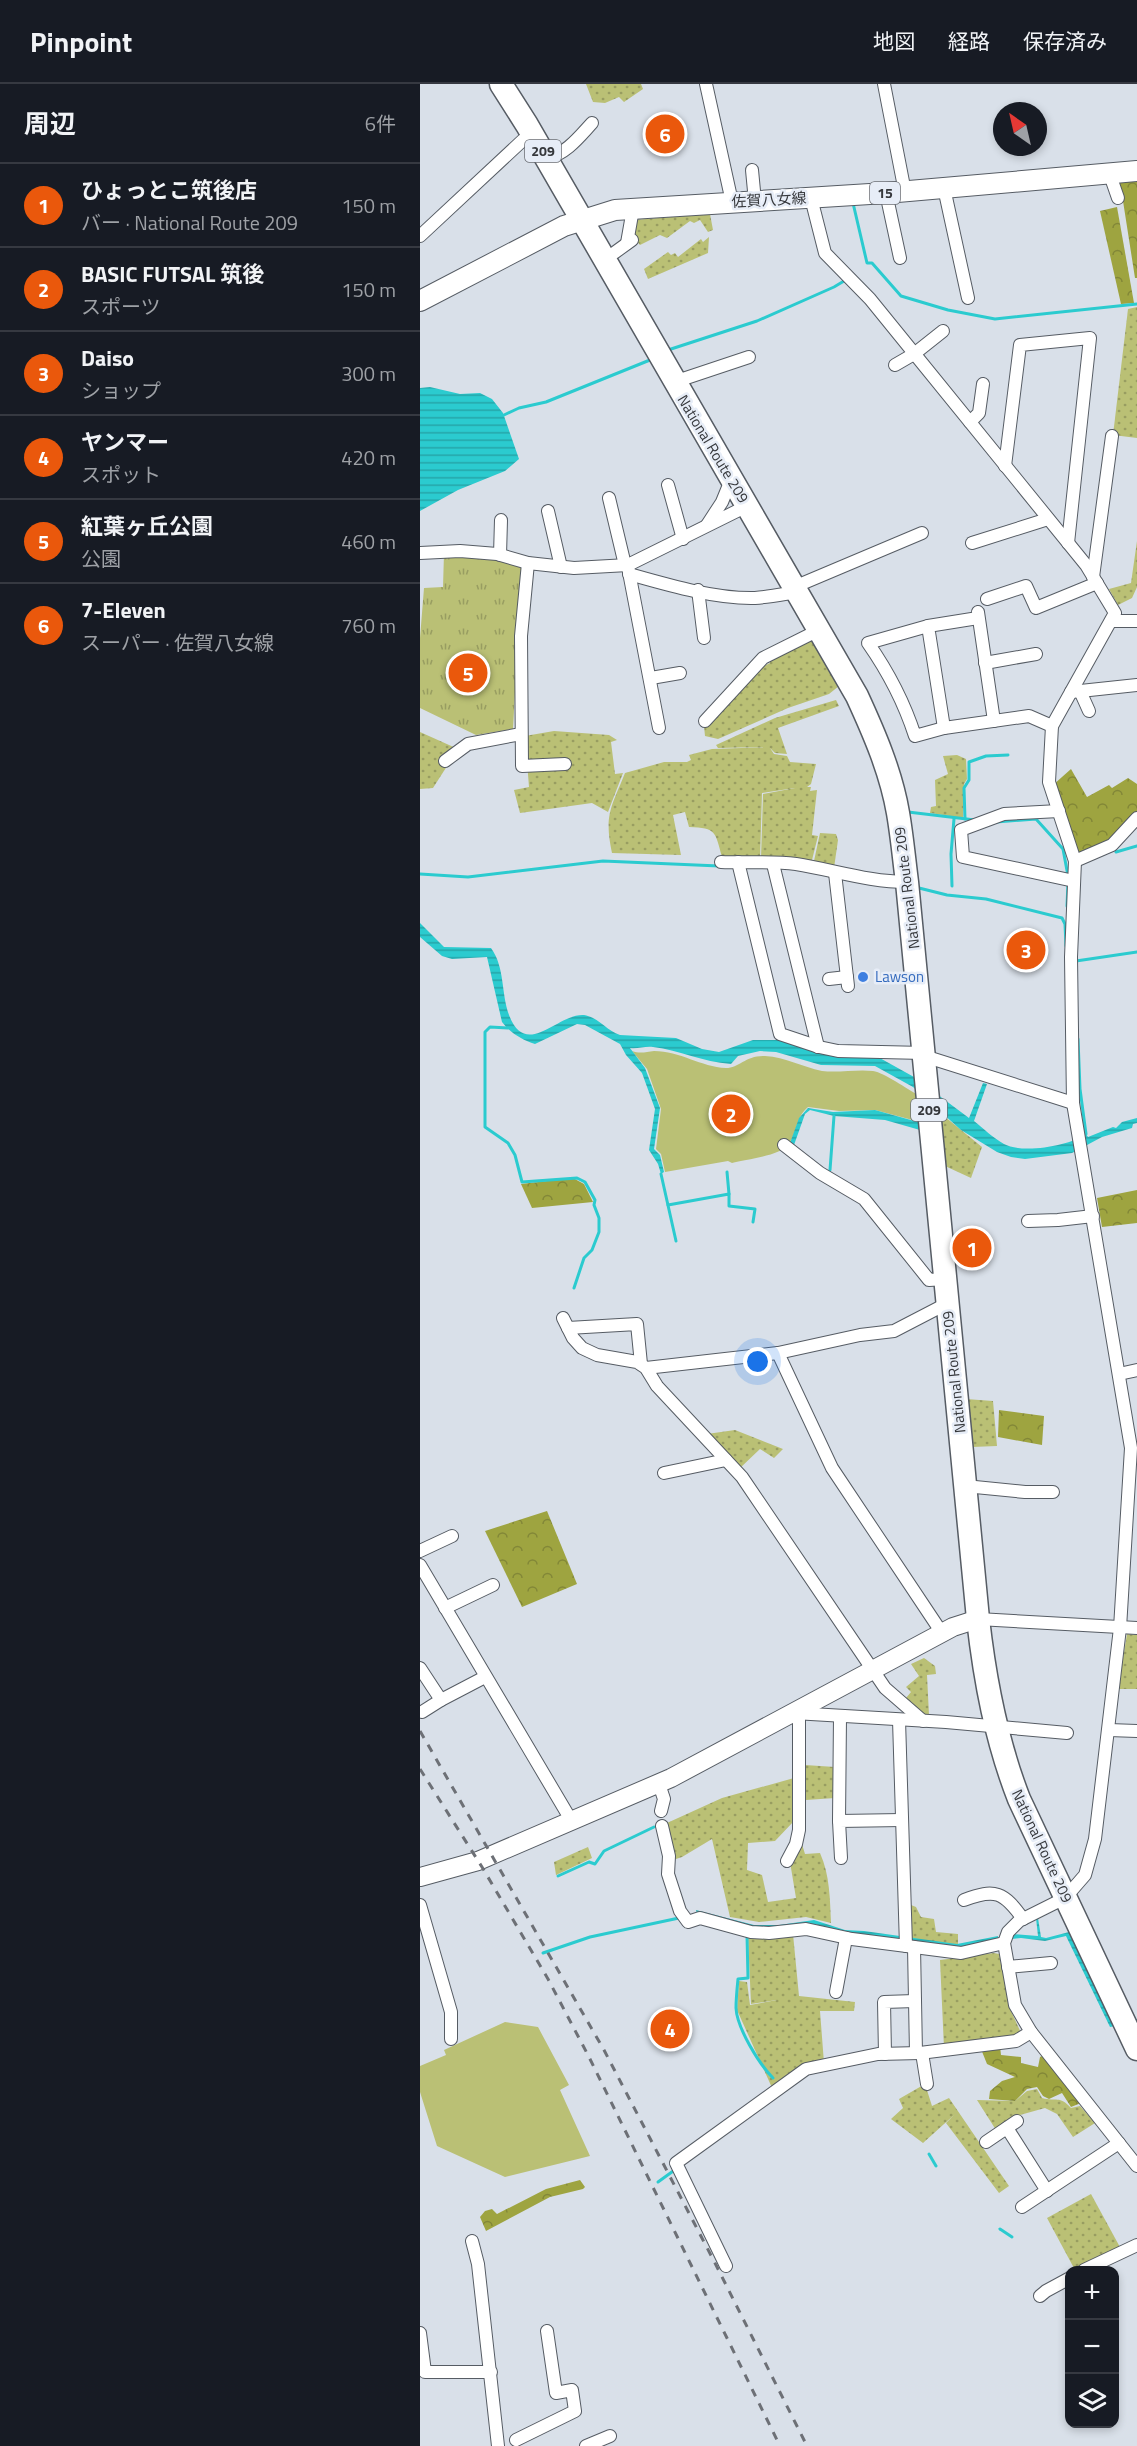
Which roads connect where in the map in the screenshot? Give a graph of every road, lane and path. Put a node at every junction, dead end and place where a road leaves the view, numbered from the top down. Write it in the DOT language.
graph roads {
  1 [pos="501,84"];
  2 [pos="706,84"];
  3 [pos="884,84"];
  4 [pos="592,123"];
  5 [pos="523,140"];
  6 [pos="546,158"];
  7 [pos="752,170"];
  8 [pos="1137,171"];
  9 [pos="1110,175"];
  10 [pos="944,188"];
  11 [pos="754,191"];
  12 [pos="896,193"];
  13 [pos="811,198"];
  14 [pos="1118,198"];
  15 [pos="732,202"];
  16 [pos="633,209"];
  17 [pos="583,220"];
  18 [pos="420,236"];
  19 [pos="614,253"];
  20 [pos="900,258"];
  21 [pos="968,298"];
  22 [pos="420,301"];
  23 [pos="943,331"];
  24 [pos="914,354"];
  25 [pos="749,357"];
  26 [pos="895,366"];
  27 [pos="674,382"];
  28 [pos="983,384"];
  29 [pos="970,422"];
  30 [pos="1112,436"];
  31 [pos="1005,466"];
  32 [pos="732,479"];
  33 [pos="668,485"];
  34 [pos="609,498"];
  35 [pos="747,506"];
  36 [pos="548,511"];
  37 [pos="1048,519"];
  38 [pos="501,520"];
  39 [pos="706,527"];
  40 [pos="922,533"];
  41 [pos="683,539"];
  42 [pos="972,543"];
  43 [pos="1068,543"];
  44 [pos="420,553"];
  45 [pos="500,555"];
  46 [pos="528,563"];
  47 [pos="561,567"];
  48 [pos="628,568"];
  49 [pos="1095,580"];
  50 [pos="698,590"];
  51 [pos="796,590"];
  52 [pos="987,599"];
  53 [pos="1111,621"];
  54 [pos="1137,621"];
  55 [pos="928,626"];
  56 [pos="819,630"];
  57 [pos="704,638"];
  58 [pos="1036,654"];
  59 [pos="985,663"];
  60 [pos="680,673"];
  61 [pos="651,678"];
  62 [pos="1137,684"];
  63 [pos="1076,692"];
  64 [pos="1089,711"];
  65 [pos="705,721"];
  66 [pos="994,721"];
  67 [pos="1052,726"];
  68 [pos="659,728"];
  69 [pos="944,728"];
  70 [pos="521,734"];
  71 [pos="445,760"];
  72 [pos="565,764"];
  73 [pos="1059,811"];
  74 [pos="1137,818"];
  75 [pos="1075,861"];
  76 [pos="721,862"];
  77 [pos="738,862"];
  78 [pos="773,864"];
  79 [pos="835,873"];
  80 [pos="1074,881"];
  81 [pos="907,882"];
  82 [pos="829,979"];
  83 [pos="818,1047"];
  84 [pos="924,1054"];
  85 [pos="1073,1103"];
  86 [pos="784,1145"];
  87 [pos="1093,1216"];
  88 [pos="1028,1221"];
  89 [pos="945,1279"];
  90 [pos="948,1303"];
  91 [pos="778,1353"];
  92 [pos="644,1366"];
  93 [pos="1137,1370"];
  94 [pos="1119,1374"];
  95 [pos="1134,1448"];
  96 [pos="726,1460"];
  97 [pos="664,1473"];
  98 [pos="965,1486"];
  99 [pos="1053,1492"];
  100 [pos="1133,1498"];
  101 [pos="1132,1524"];
  102 [pos="452,1536"];
  103 [pos="420,1551"];
  104 [pos="420,1565"];
  105 [pos="494,1585"];
  106 [pos="445,1608"];
  107 [pos="978,1619"];
  108 [pos="1120,1628"];
  109 [pos="1137,1628"];
  110 [pos="942,1634"];
  111 [pos="873,1670"];
  112 [pos="421,1672"];
  113 [pos="485,1677"];
  114 [pos="441,1700"];
  115 [pos="422,1712"];
  116 [pos="796,1713"];
  117 [pos="840,1717"];
  118 [pos="899,1720"];
  119 [pos="923,1721"];
  120 [pos="995,1727"];
  121 [pos="1109,1730"];
  122 [pos="1137,1731"];
  123 [pos="1067,1733"];
  124 [pos="659,1784"];
  125 [pos="661,1811"];
  126 [pos="571,1820"];
  127 [pos="902,1820"];
  128 [pos="839,1821"];
  129 [pos="662,1826"];
  130 [pos="841,1858"];
  131 [pos="787,1861"];
  132 [pos="420,1877"];
  133 [pos="1065,1898"];
  134 [pos="964,1900"];
  135 [pos="420,1905"];
  136 [pos="1023,1919"];
  137 [pos="846,1938"];
  138 [pos="1004,1943"];
  139 [pos="910,1946"];
  140 [pos="1051,1963"];
  141 [pos="1008,1967"];
  142 [pos="836,1992"];
  143 [pos="915,2001"];
  144 [pos="1030,2032"];
  145 [pos="451,2039"];
  146 [pos="1137,2048"];
  147 [pos="919,2053"];
  148 [pos="885,2054"];
  149 [pos="927,2084"];
  150 [pos="986,2142"];
  151 [pos="1119,2143"];
  152 [pos="1137,2166"];
  153 [pos="1047,2191"];
  154 [pos="1022,2207"];
  155 [pos="472,2241"];
  156 [pos="1137,2245"];
  157 [pos="726,2266"];
  158 [pos="1094,2266"];
  159 [pos="1065,2281"];
  160 [pos="1040,2296"];
  161 [pos="547,2331"];
  162 [pos="420,2333"];
  163 [pos="491,2372"];
  164 [pos="610,2436"];
  165 [pos="519,2443"];
  166 [pos="499,2446"];
  167 [pos="586,2446"];
  1 -- 6 [label="highway, National Route 209 / 209"];
  2 -- 15 [label="street"];
  3 -- 12 [label="street"];
  4 -- 6 [label="street"];
  5 -- 18 [label="street"];
  6 -- 17 [label="highway, National Route 209 / 209"];
  7 -- 11 [label="street"];
  8 -- 9 [label="main road, 佐賀八女線 / 15"];
  9 -- 10 [label="main road, 佐賀八女線 / 15"];
  9 -- 14 [label="street"];
  10 -- 12 [label="main road, 佐賀八女線 / 15"];
  10 -- 21 [label="street"];
  12 -- 13 [label="main road, 佐賀八女線 / 15"];
  12 -- 20 [label="street"];
  13 -- 15 [label="main road, 佐賀八女線 / 15"];
  13 -- 24 [label="street"];
  15 -- 16 [label="main road, 佐賀八女線 / 15"];
  16 -- 17 [label="main road, 佐賀八女線 / 15"];
  16 -- 19 [label="street"];
  17 -- 22 [label="main road, 佐賀八女線 / 15"];
  17 -- 27 [label="highway, National Route 209 / 209"];
  23 -- 24 [label="street"];
  24 -- 26 [label="street"];
  24 -- 29 [label="street"];
  25 -- 27 [label="street"];
  27 -- 32 [label="highway, National Route 209 / 209"];
  28 -- 29 [label="street"];
  29 -- 31 [label="street"];
  30 -- 49 [label="street"];
  31 -- 37 [label="street"];
  31 -- 43 [label="street"];
  32 -- 35 [label="highway, National Route 209 / 209"];
  32 -- 39 [label="street"];
  33 -- 41 [label="street"];
  34 -- 48 [label="street"];
  35 -- 39 [label="street"];
  35 -- 51 [label="highway, National Route 209 / 209"];
  36 -- 47 [label="street"];
  37 -- 42 [label="street"];
  37 -- 43 [label="street"];
  38 -- 45 [label="street"];
  39 -- 41 [label="street"];
  40 -- 51 [label="street"];
  41 -- 48 [label="street"];
  43 -- 49 [label="street"];
  44 -- 45 [label="street"];
  45 -- 46 [label="street"];
  46 -- 47 [label="street"];
  46 -- 70 [label="street"];
  47 -- 48 [label="street"];
  48 -- 50 [label="street"];
  48 -- 61 [label="street"];
  49 -- 52 [label="street"];
  49 -- 53 [label="street"];
  50 -- 51 [label="street"];
  50 -- 57 [label="street"];
  51 -- 56 [label="highway, National Route 209 / 209"];
  53 -- 54 [label="street"];
  53 -- 63 [label="street"];
  55 -- 59 [label="street"];
  55 -- 69 [label="street"];
  55 -- 69 [label="street"];
  56 -- 65 [label="street"];
  56 -- 81 [label="highway, National Route 209 / 209"];
  58 -- 59 [label="street"];
  59 -- 66 [label="street"];
  60 -- 61 [label="street"];
  61 -- 68 [label="street"];
  62 -- 63 [label="street"];
  63 -- 64 [label="street"];
  63 -- 67 [label="street"];
  66 -- 67 [label="street"];
  66 -- 69 [label="street"];
  67 -- 73 [label="street"];
  70 -- 71 [label="street"];
  70 -- 72 [label="street"];
  73 -- 75 [label="street"];
  73 -- 80 [label="street"];
  74 -- 75 [label="street"];
  75 -- 80 [label="street"];
  76 -- 77 [label="street"];
  77 -- 78 [label="street"];
  77 -- 83 [label="street"];
  78 -- 79 [label="street"];
  78 -- 83 [label="street"];
  79 -- 81 [label="street"];
  79 -- 82 [label="street"];
  80 -- 85 [label="street"];
  81 -- 84 [label="highway, National Route 209 / 209"];
  83 -- 84 [label="street"];
  84 -- 85 [label="street"];
  84 -- 89 [label="highway, National Route 209 / 209"];
  85 -- 87 [label="street"];
  86 -- 89 [label="street"];
  87 -- 88 [label="street"];
  87 -- 94 [label="street"];
  89 -- 90 [label="highway, National Route 209 / 209"];
  90 -- 91 [label="street"];
  90 -- 98 [label="highway, National Route 209 / 209"];
  91 -- 92 [label="street"];
  91 -- 110 [label="street"];
  92 -- 92 [label="street"];
  92 -- 96 [label="street"];
  93 -- 94 [label="street"];
  94 -- 95 [label="street"];
  95 -- 100 [label="street"];
  96 -- 97 [label="street"];
  96 -- 111 [label="street"];
  98 -- 99 [label="street"];
  98 -- 107 [label="highway, National Route 209 / 209"];
  100 -- 101 [label="street"];
  101 -- 108 [label="street"];
  102 -- 103 [label="street"];
  104 -- 106 [label="street"];
  105 -- 106 [label="street"];
  106 -- 113 [label="street"];
  107 -- 108 [label="street"];
  107 -- 110 [label="street"];
  107 -- 120 [label="highway, National Route 209 / 209"];
  108 -- 109 [label="street"];
  108 -- 121 [label="street"];
  110 -- 111 [label="street"];
  111 -- 116 [label="street"];
  111 -- 119 [label="street"];
  112 -- 114 [label="street"];
  113 -- 114 [label="street"];
  113 -- 126 [label="street"];
  114 -- 115 [label="street"];
  116 -- 117 [label="street"];
  116 -- 124 [label="street"];
  116 -- 131 [label="street"];
  117 -- 118 [label="street"];
  117 -- 128 [label="street"];
  118 -- 119 [label="street"];
  118 -- 127 [label="street"];
  119 -- 120 [label="street"];
  120 -- 123 [label="street"];
  120 -- 133 [label="highway, National Route 209 / 209"];
  121 -- 122 [label="street"];
  121 -- 133 [label="street"];
  124 -- 125 [label="street"];
  124 -- 126 [label="street"];
  126 -- 132 [label="street"];
  127 -- 128 [label="street"];
  127 -- 139 [label="street"];
  128 -- 130 [label="street"];
  129 -- 137 [label="street"];
  133 -- 136 [label="street"];
  133 -- 146 [label="highway, National Route 209 / 209"];
  134 -- 136 [label="street"];
  135 -- 145 [label="street"];
  136 -- 138 [label="street"];
  137 -- 139 [label="street"];
  137 -- 142 [label="street"];
  138 -- 139 [label="street"];
  138 -- 141 [label="street"];
  139 -- 143 [label="street"];
  140 -- 141 [label="street"];
  141 -- 144 [label="street"];
  143 -- 147 [label="street"];
  143 -- 148 [label="street"];
  144 -- 147 [label="street"];
  144 -- 151 [label="street"];
  147 -- 148 [label="street"];
  147 -- 149 [label="street"];
  148 -- 157 [label="street"];
  150 -- 153 [label="street"];
  151 -- 152 [label="street"];
  151 -- 153 [label="street"];
  153 -- 154 [label="street"];
  155 -- 163 [label="street"];
  156 -- 158 [label="street"];
  159 -- 160 [label="street"];
  161 -- 165 [label="street"];
  162 -- 163 [label="street"];
  163 -- 166 [label="street"];
  164 -- 167 [label="street"];
  165 -- 166 [label="street"];
}
